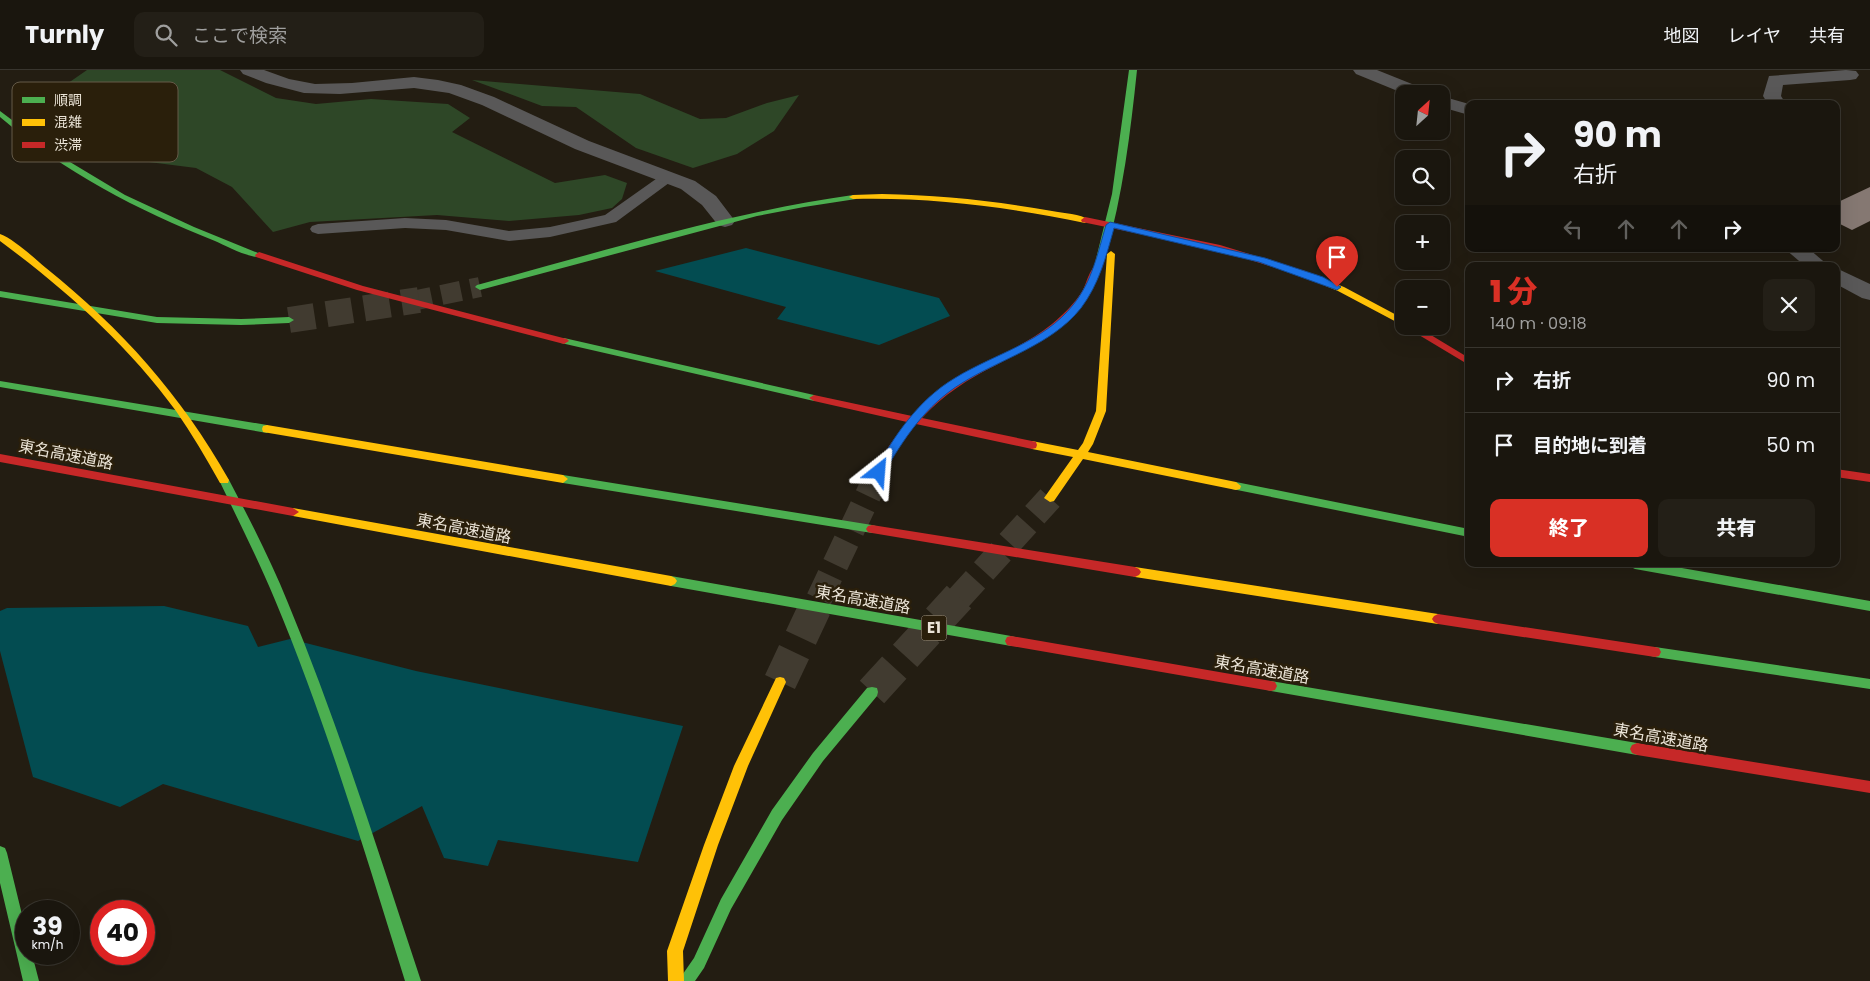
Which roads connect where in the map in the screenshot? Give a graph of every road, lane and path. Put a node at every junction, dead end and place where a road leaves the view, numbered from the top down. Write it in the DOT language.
graph roads {
  1 [pos="249,70"];
  2 [pos="1133,70"];
  3 [pos="1362,70"];
  4 [pos="1850,75"];
  5 [pos="1399,85"];
  6 [pos="1774,100"];
  7 [pos="1450,104"];
  8 [pos="1465,109"];
  9 [pos="0,113"];
  10 [pos="12,123"];
  11 [pos="64,162"];
  12 [pos="668,177"];
  13 [pos="724,221"];
  14 [pos="1110,225"];
  15 [pos="318,229"];
  16 [pos="0,237"];
  17 [pos="1800,252"];
  18 [pos="1813,262"];
  19 [pos="1840,278"];
  20 [pos="480,287"];
  21 [pos="1870,293"];
  22 [pos="0,294"];
  23 [pos="1395,318"];
  24 [pos="289,320"];
  25 [pos="1424,335"];
  26 [pos="1465,360"];
  27 [pos="0,384"];
  28 [pos="0,458"];
  29 [pos="879,472"];
  30 [pos="1840,474"];
  31 [pos="1870,478"];
  32 [pos="1050,498"];
  33 [pos="1465,532"];
  34 [pos="1652,567"];
  35 [pos="1870,606"];
  36 [pos="780,682"];
  37 [pos="1870,684"];
  38 [pos="872,692"];
  39 [pos="1870,787"];
  40 [pos="0,853"];
  41 [pos="31,981"];
  42 [pos="413,981"];
  43 [pos="676,981"];
  44 [pos="686,981"];
  1 -- 12 [label="street"];
  2 -- 14 [label="main road"];
  3 -- 5 [label="street"];
  4 -- 6 [label="street"];
  7 -- 8 [label="street"];
  9 -- 10 [label="main road"];
  11 -- 33 [label="main road"];
  12 -- 13 [label="street"];
  12 -- 15 [label="lane"];
  13 -- 14 [label="main road"];
  13 -- 20 [label="main road"];
  14 -- 23 [label="main road"];
  14 -- 29 [label="main road"];
  14 -- 32 [label="main road"];
  16 -- 42 [label="main road"];
  17 -- 18 [label="street"];
  19 -- 21 [label="street"];
  22 -- 24 [label="main road"];
  25 -- 26 [label="main road"];
  27 -- 37 [label="main road"];
  28 -- 39 [label="main road, 東名高速道路 / E1"];
  30 -- 31 [label="main road"];
  34 -- 35 [label="main road"];
  36 -- 43 [label="main road"];
  38 -- 44 [label="main road"];
  40 -- 41 [label="main road"];
}
